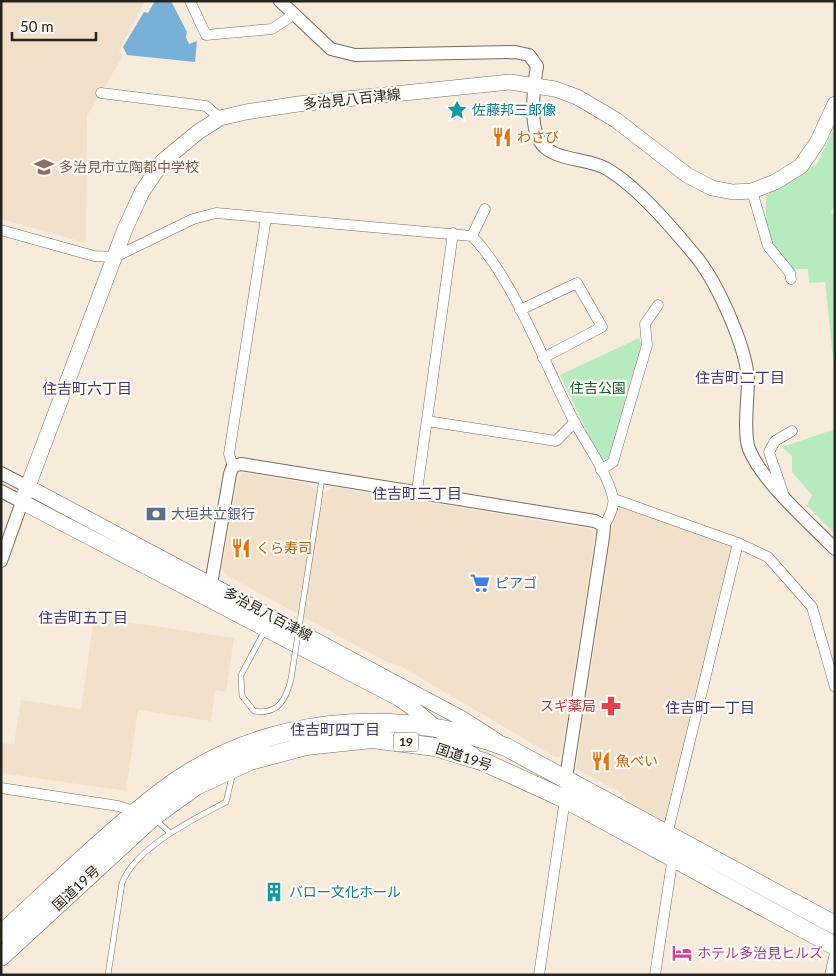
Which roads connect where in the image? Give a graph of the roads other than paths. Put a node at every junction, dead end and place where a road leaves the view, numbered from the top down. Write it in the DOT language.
graph roads {
  1 [pos="190,1"];
  2 [pos="280,1"];
  3 [pos="293,15"];
  4 [pos="534,86"];
  5 [pos="101,93"];
  6 [pos="835,104"];
  7 [pos="220,118"];
  8 [pos="752,191"];
  9 [pos="485,208"];
  10 [pos="266,218"];
  11 [pos="1,230"];
  12 [pos="453,233"];
  13 [pos="472,236"];
  14 [pos="115,257"];
  15 [pos="791,279"];
  16 [pos="658,305"];
  17 [pos="520,310"];
  18 [pos="543,358"];
  19 [pos="427,421"];
  20 [pos="575,422"];
  21 [pos="792,431"];
  22 [pos="233,466"];
  23 [pos="601,470"];
  24 [pos="1,473"];
  25 [pos="322,476"];
  26 [pos="28,487"];
  27 [pos="1,491"];
  28 [pos="417,491"];
  29 [pos="784,496"];
  30 [pos="614,499"];
  31 [pos="22,502"];
  32 [pos="604,526"];
  33 [pos="738,543"];
  34 [pos="835,549"];
  35 [pos="1,561"];
  36 [pos="211,584"];
  37 [pos="266,629"];
  38 [pos="835,687"];
  39 [pos="435,726"];
  40 [pos="506,747"];
  41 [pos="484,762"];
  42 [pos="233,768"];
  43 [pos="566,778"];
  44 [pos="1,788"];
  45 [pos="565,799"];
  46 [pos="145,815"];
  47 [pos="169,832"];
  48 [pos="667,835"];
  49 [pos="673,856"];
  50 [pos="835,925"];
  51 [pos="1,934"];
  52 [pos="835,946"];
  53 [pos="835,953"];
  54 [pos="1,957"];
  55 [pos="108,975"];
  56 [pos="539,975"];
  57 [pos="655,975"];
  58 [pos="830,975"];
  1 -- 3 [label="street"];
  2 -- 3 [label="street"];
  3 -- 4 [label="street"];
  4 -- 7 [label="main road, 多治見八百津線"];
  4 -- 8 [label="main road, 多治見八百津線"];
  4 -- 29 [label="street"];
  5 -- 7 [label="street"];
  6 -- 8 [label="main road, 多治見八百津線"];
  7 -- 14 [label="main road, 多治見八百津線"];
  8 -- 15 [label="street"];
  9 -- 13 [label="street"];
  10 -- 12 [label="street"];
  10 -- 14 [label="street"];
  10 -- 22 [label="street"];
  11 -- 14 [label="street"];
  12 -- 13 [label="street"];
  12 -- 19 [label="street"];
  13 -- 17 [label="street"];
  14 -- 26 [label="main road, 多治見八百津線"];
  16 -- 23 [label="street"];
  17 -- 18 [label="street"];
  17 -- 18 [label="street"];
  18 -- 20 [label="street"];
  19 -- 20 [label="street"];
  19 -- 28 [label="street"];
  20 -- 23 [label="street"];
  21 -- 29 [label="street"];
  22 -- 25 [label="street"];
  22 -- 36 [label="street"];
  23 -- 30 [label="street"];
  24 -- 26 [label="street"];
  25 -- 28 [label="street"];
  25 -- 37 [label="lane, bridge"];
  26 -- 31 [label="main road, 多治見八百津線"];
  26 -- 36 [label="main road, 多治見八百津線"];
  27 -- 31 [label="street"];
  28 -- 32 [label="street"];
  29 -- 34 [label="street"];
  30 -- 32 [label="street"];
  30 -- 33 [label="street"];
  31 -- 35 [label="street"];
  31 -- 37 [label="main road, 多治見八百津線"];
  32 -- 43 [label="street"];
  33 -- 38 [label="street"];
  33 -- 48 [label="street"];
  36 -- 40 [label="main road, 多治見八百津線"];
  37 -- 39 [label="main road, 多治見八百津線"];
  39 -- 40 [label="highway, 国道19号 / 19"];
  39 -- 41 [label="main road, 多治見八百津線"];
  39 -- 46 [label="highway, 国道19号 / 19"];
  40 -- 43 [label="highway, 国道19号 / 19"];
  41 -- 42 [label="highway, 国道19号 / 19"];
  41 -- 45 [label="highway, 国道19号 / 19"];
  42 -- 46 [label="highway, 国道19号 / 19"];
  42 -- 47 [label="lane"];
  43 -- 48 [label="highway, 国道19号 / 19"];
  44 -- 46 [label="street"];
  45 -- 49 [label="highway, 国道19号 / 19"];
  45 -- 56 [label="street"];
  46 -- 47 [label="lane"];
  46 -- 51 [label="highway, 国道19号 / 19"];
  46 -- 54 [label="highway, 国道19号 / 19"];
  47 -- 55 [label="lane"];
  48 -- 50 [label="highway, 国道19号 / 19"];
  49 -- 52 [label="highway, 国道19号 / 19"];
  49 -- 57 [label="street"];
  53 -- 58 [label="street"];
}
